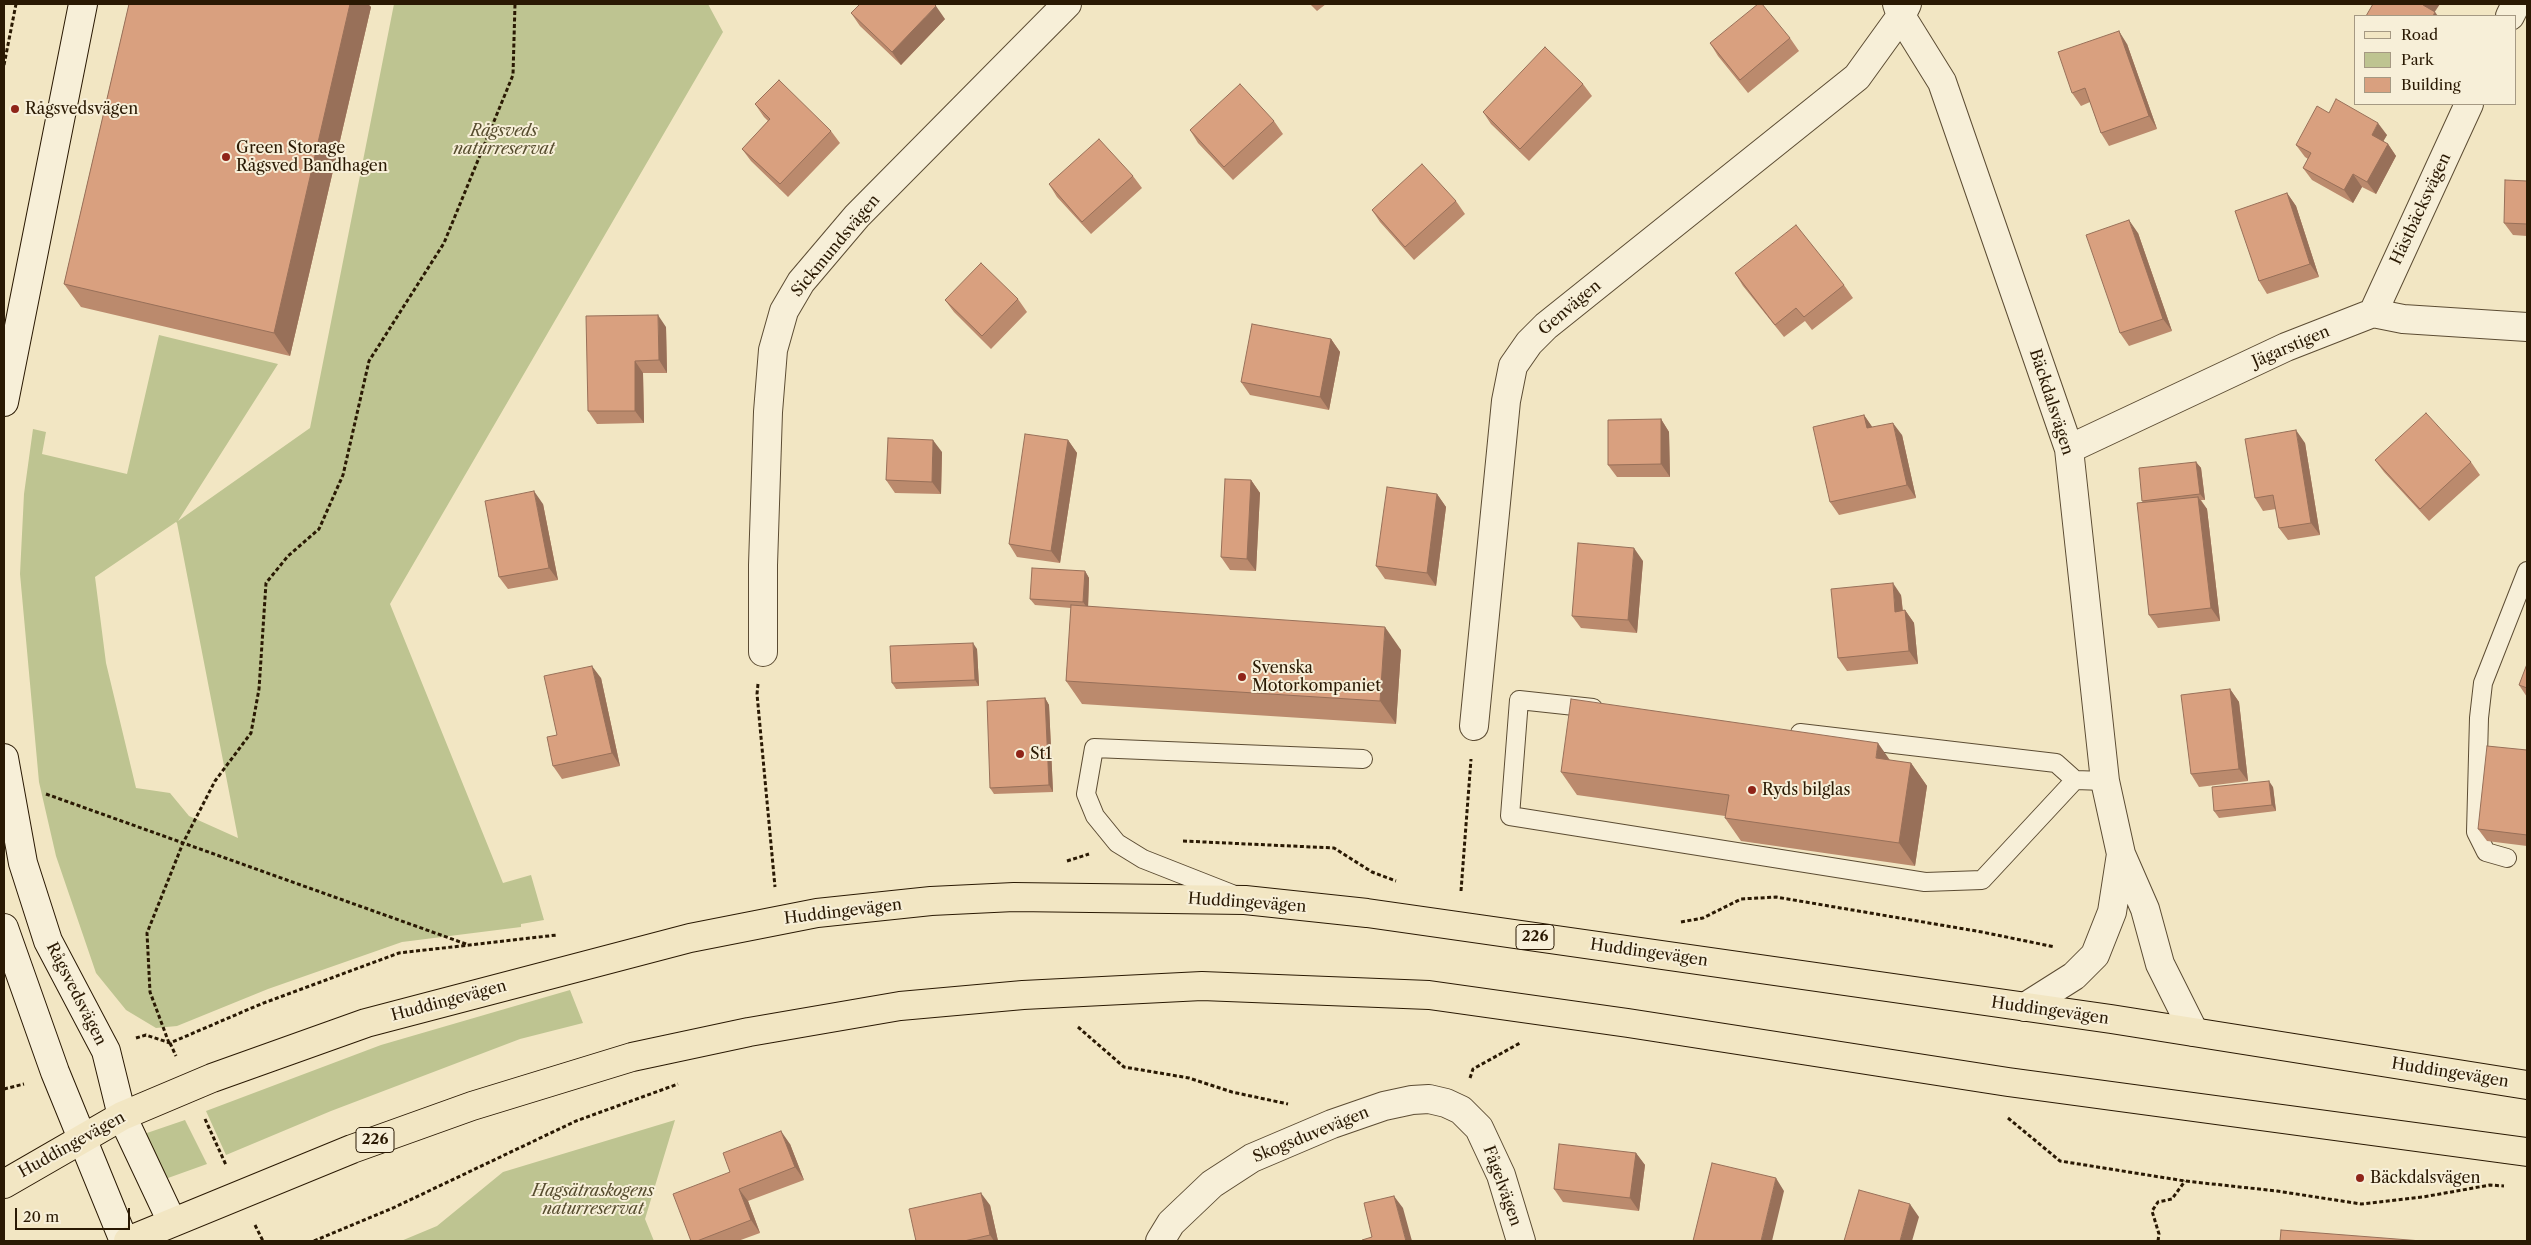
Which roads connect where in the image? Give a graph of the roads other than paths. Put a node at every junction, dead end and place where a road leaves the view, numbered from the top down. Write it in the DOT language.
graph roads {
  1 [pos="83,4"];
  2 [pos="1067,4"];
  3 [pos="1902,8"];
  4 [pos="2469,105"];
  5 [pos="2373,313"];
  6 [pos="2527,327"];
  7 [pos="4,402"];
  8 [pos="2069,449"];
  9 [pos="2527,571"];
  10 [pos="763,652"];
  11 [pos="1607,710"];
  12 [pos="1474,726"];
  13 [pos="1782,730"];
  14 [pos="4,758"];
  15 [pos="1363,759"];
  16 [pos="2075,780"];
  17 [pos="2105,781"];
  18 [pos="2121,854"];
  19 [pos="2507,858"];
  20 [pos="1245,900"];
  21 [pos="4,928"];
  22 [pos="2025,1007"];
  23 [pos="2194,1032"];
  24 [pos="2527,1085"];
  25 [pos="1461,1110"];
  26 [pos="122,1116"];
  27 [pos="82,1139"];
  28 [pos="2527,1152"];
  29 [pos="4,1184"];
  30 [pos="172,1222"];
  31 [pos="124,1241"];
  32 [pos="128,1241"];
  33 [pos="1160,1241"];
  34 [pos="1522,1241"];
  1 -- 7 [label="street"];
  2 -- 10 [label="street, Sickmundsvägen"];
  3 -- 8 [label="street, Bäckdalsvägen"];
  3 -- 12 [label="street, Genvägen"];
  4 -- 5 [label="street, Hästbäcksvägen"];
  5 -- 6 [label="street"];
  5 -- 8 [label="street, Jägarstigen"];
  8 -- 17 [label="street, Bäckdalsvägen"];
  9 -- 19 [label="lane"];
  11 -- 16 [label="lane"];
  13 -- 16 [label="lane"];
  14 -- 26 [label="street, Rågsvedsvägen"];
  15 -- 20 [label="lane"];
  16 -- 17 [label="lane"];
  17 -- 18 [label="street, Bäckdalsvägen"];
  18 -- 22 [label="street, Bäckdalsvägen"];
  18 -- 23 [label="street, Bäckdalsvägen"];
  20 -- 22 [label="main road, Huddingevägen / 226"];
  20 -- 26 [label="main road, Huddingevägen / 226"];
  21 -- 27 [label="street"];
  22 -- 23 [label="main road, Huddingevägen / 226"];
  23 -- 24 [label="main road, Huddingevägen / 226"];
  25 -- 33 [label="street, Skogsduvevägen"];
  25 -- 34 [label="street, Fågelvägen"];
  26 -- 27 [label="main road, Huddingevägen / 226"];
  26 -- 30 [label="street, Rågsvedsvägen"];
  27 -- 29 [label="main road, Huddingevägen / 226"];
  27 -- 31 [label="street"];
  28 -- 30 [label="main road, 226"];
  30 -- 32 [label="main road, 226"];
}
